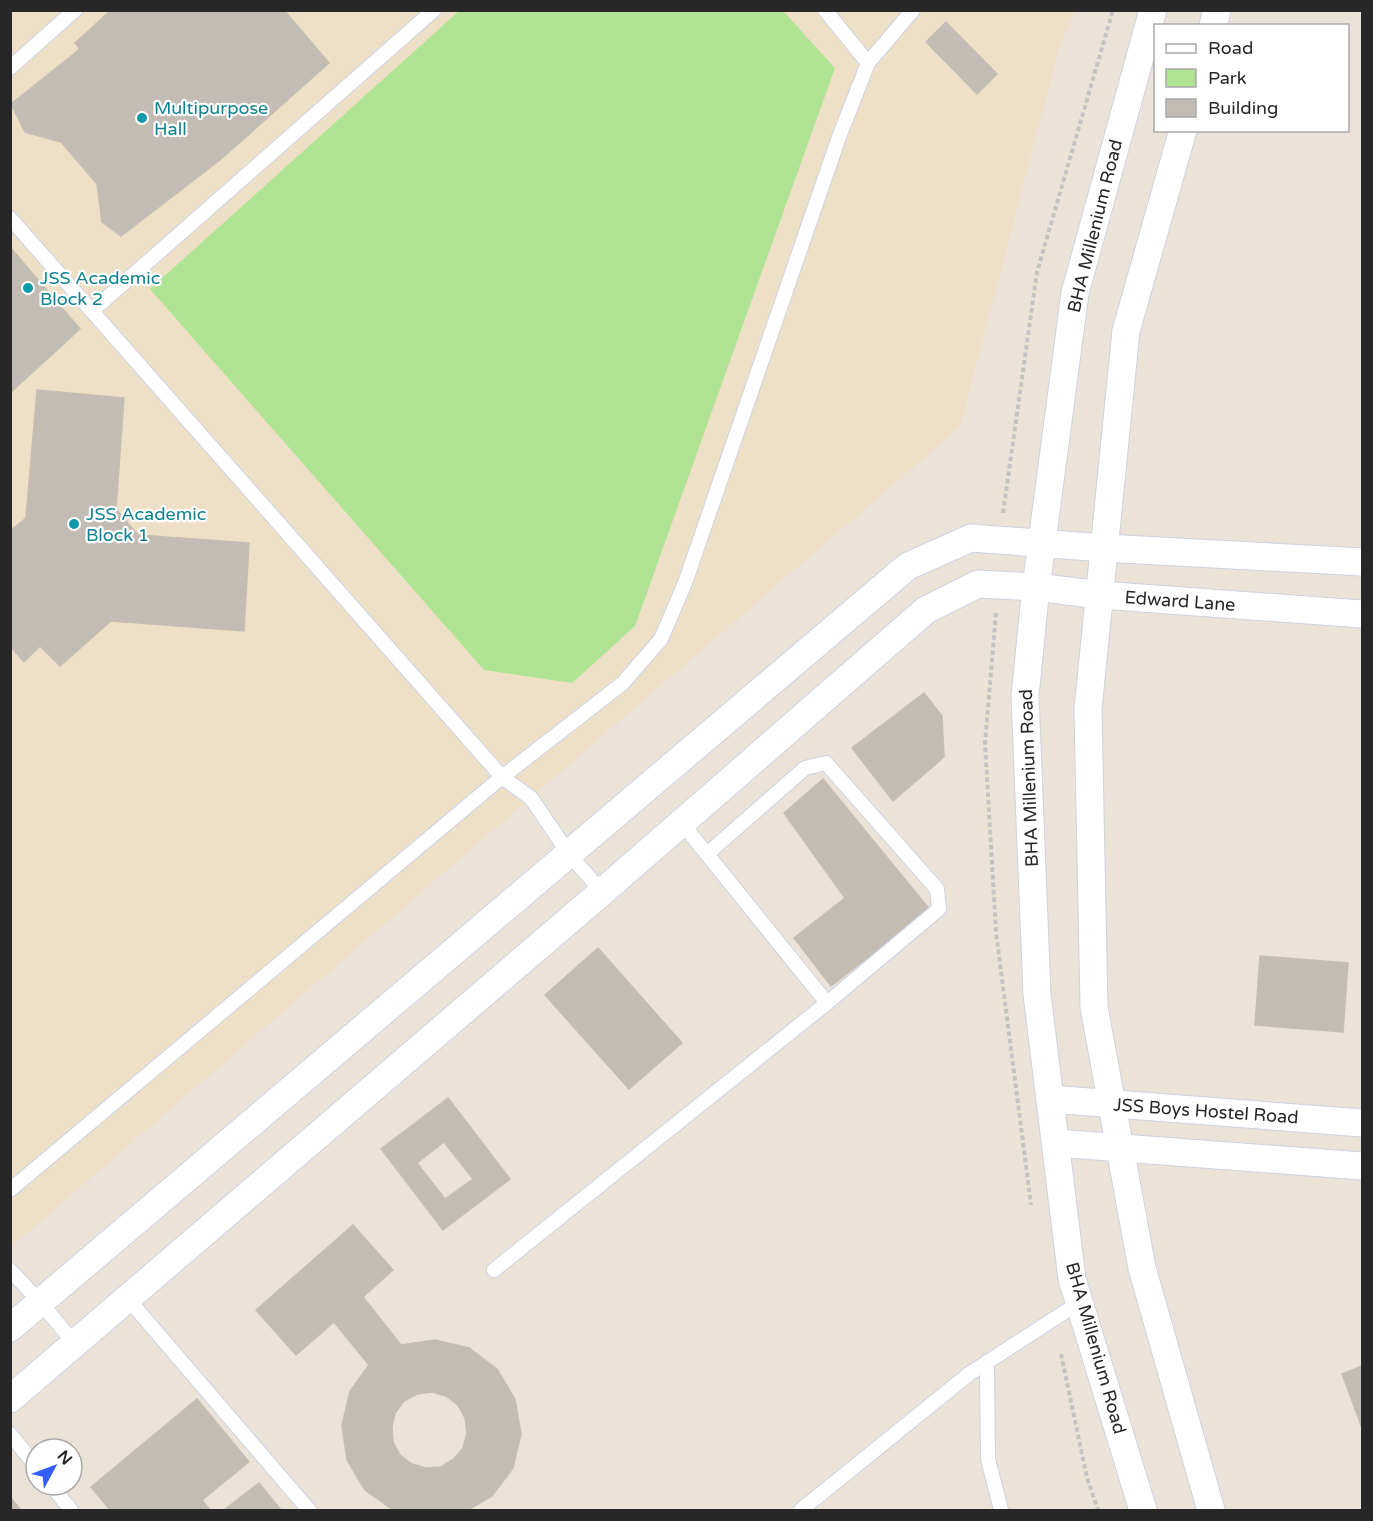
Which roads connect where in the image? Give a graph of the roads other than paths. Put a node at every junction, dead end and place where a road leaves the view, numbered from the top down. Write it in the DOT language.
graph roads {
  1 [pos="75,10"];
  2 [pos="435,10"];
  3 [pos="825,10"];
  4 [pos="914,10"];
  5 [pos="1152,10"];
  6 [pos="868,63"];
  7 [pos="10,68"];
  8 [pos="1182,132"];
  9 [pos="10,218"];
  10 [pos="92,311"];
  11 [pos="1044,543"];
  12 [pos="1104,548"];
  13 [pos="1362,562"];
  14 [pos="1036,587"];
  15 [pos="1100,595"];
  16 [pos="1362,614"];
  17 [pos="502,777"];
  18 [pos="681,822"];
  19 [pos="569,854"];
  20 [pos="707,854"];
  21 [pos="602,892"];
  22 [pos="827,1004"];
  23 [pos="1050,1099"];
  24 [pos="1112,1103"];
  25 [pos="1362,1123"];
  26 [pos="1056,1143"];
  27 [pos="1120,1147"];
  28 [pos="1362,1166"];
  29 [pos="10,1190"];
  30 [pos="10,1270"];
  31 [pos="494,1270"];
  32 [pos="128,1299"];
  33 [pos="1080,1302"];
  34 [pos="41,1303"];
  35 [pos="10,1328"];
  36 [pos="75,1344"];
  37 [pos="987,1362"];
  38 [pos="10,1399"];
  39 [pos="10,1434"];
  40 [pos="24,1451"];
  41 [pos="61,1497"];
  42 [pos="72,1510"];
  43 [pos="309,1510"];
  44 [pos="801,1510"];
  45 [pos="1001,1510"];
  46 [pos="1143,1510"];
  47 [pos="1210,1510"];
  1 -- 7 [label="lane"];
  2 -- 10 [label="lane"];
  3 -- 6 [label="lane"];
  4 -- 6 [label="lane"];
  5 -- 11 [label="street, BHA Millenium Road"];
  6 -- 17 [label="lane"];
  8 -- 12 [label="street"];
  9 -- 10 [label="lane"];
  10 -- 17 [label="lane"];
  11 -- 12 [label="street"];
  11 -- 14 [label="street, BHA Millenium Road"];
  11 -- 19 [label="street"];
  12 -- 13 [label="street"];
  12 -- 15 [label="street"];
  14 -- 15 [label="street, Edward Lane"];
  14 -- 18 [label="street, Edward Lane"];
  14 -- 23 [label="street, BHA Millenium Road"];
  15 -- 16 [label="street, Edward Lane"];
  15 -- 24 [label="street"];
  17 -- 19 [label="lane"];
  17 -- 29 [label="lane"];
  18 -- 20 [label="lane"];
  18 -- 21 [label="street, Edward Lane"];
  19 -- 21 [label="lane"];
  19 -- 34 [label="street"];
  20 -- 22 [label="lane"];
  20 -- 22 [label="lane"];
  21 -- 32 [label="street, Edward Lane"];
  22 -- 31 [label="lane"];
  23 -- 24 [label="street, JSS Boys Hostel Road"];
  23 -- 26 [label="street, BHA Millenium Road"];
  24 -- 25 [label="street, JSS Boys Hostel Road"];
  24 -- 27 [label="street"];
  26 -- 27 [label="street"];
  26 -- 33 [label="street, BHA Millenium Road"];
  27 -- 28 [label="street"];
  27 -- 47 [label="street"];
  30 -- 34 [label="lane"];
  32 -- 36 [label="street, Edward Lane"];
  32 -- 43 [label="lane"];
  33 -- 37 [label="lane"];
  33 -- 46 [label="street, BHA Millenium Road"];
  34 -- 35 [label="street"];
  34 -- 36 [label="lane"];
  36 -- 38 [label="street, Edward Lane"];
  37 -- 44 [label="lane"];
  37 -- 45 [label="lane"];
  39 -- 40 [label="lane"];
  41 -- 42 [label="lane"];
}
